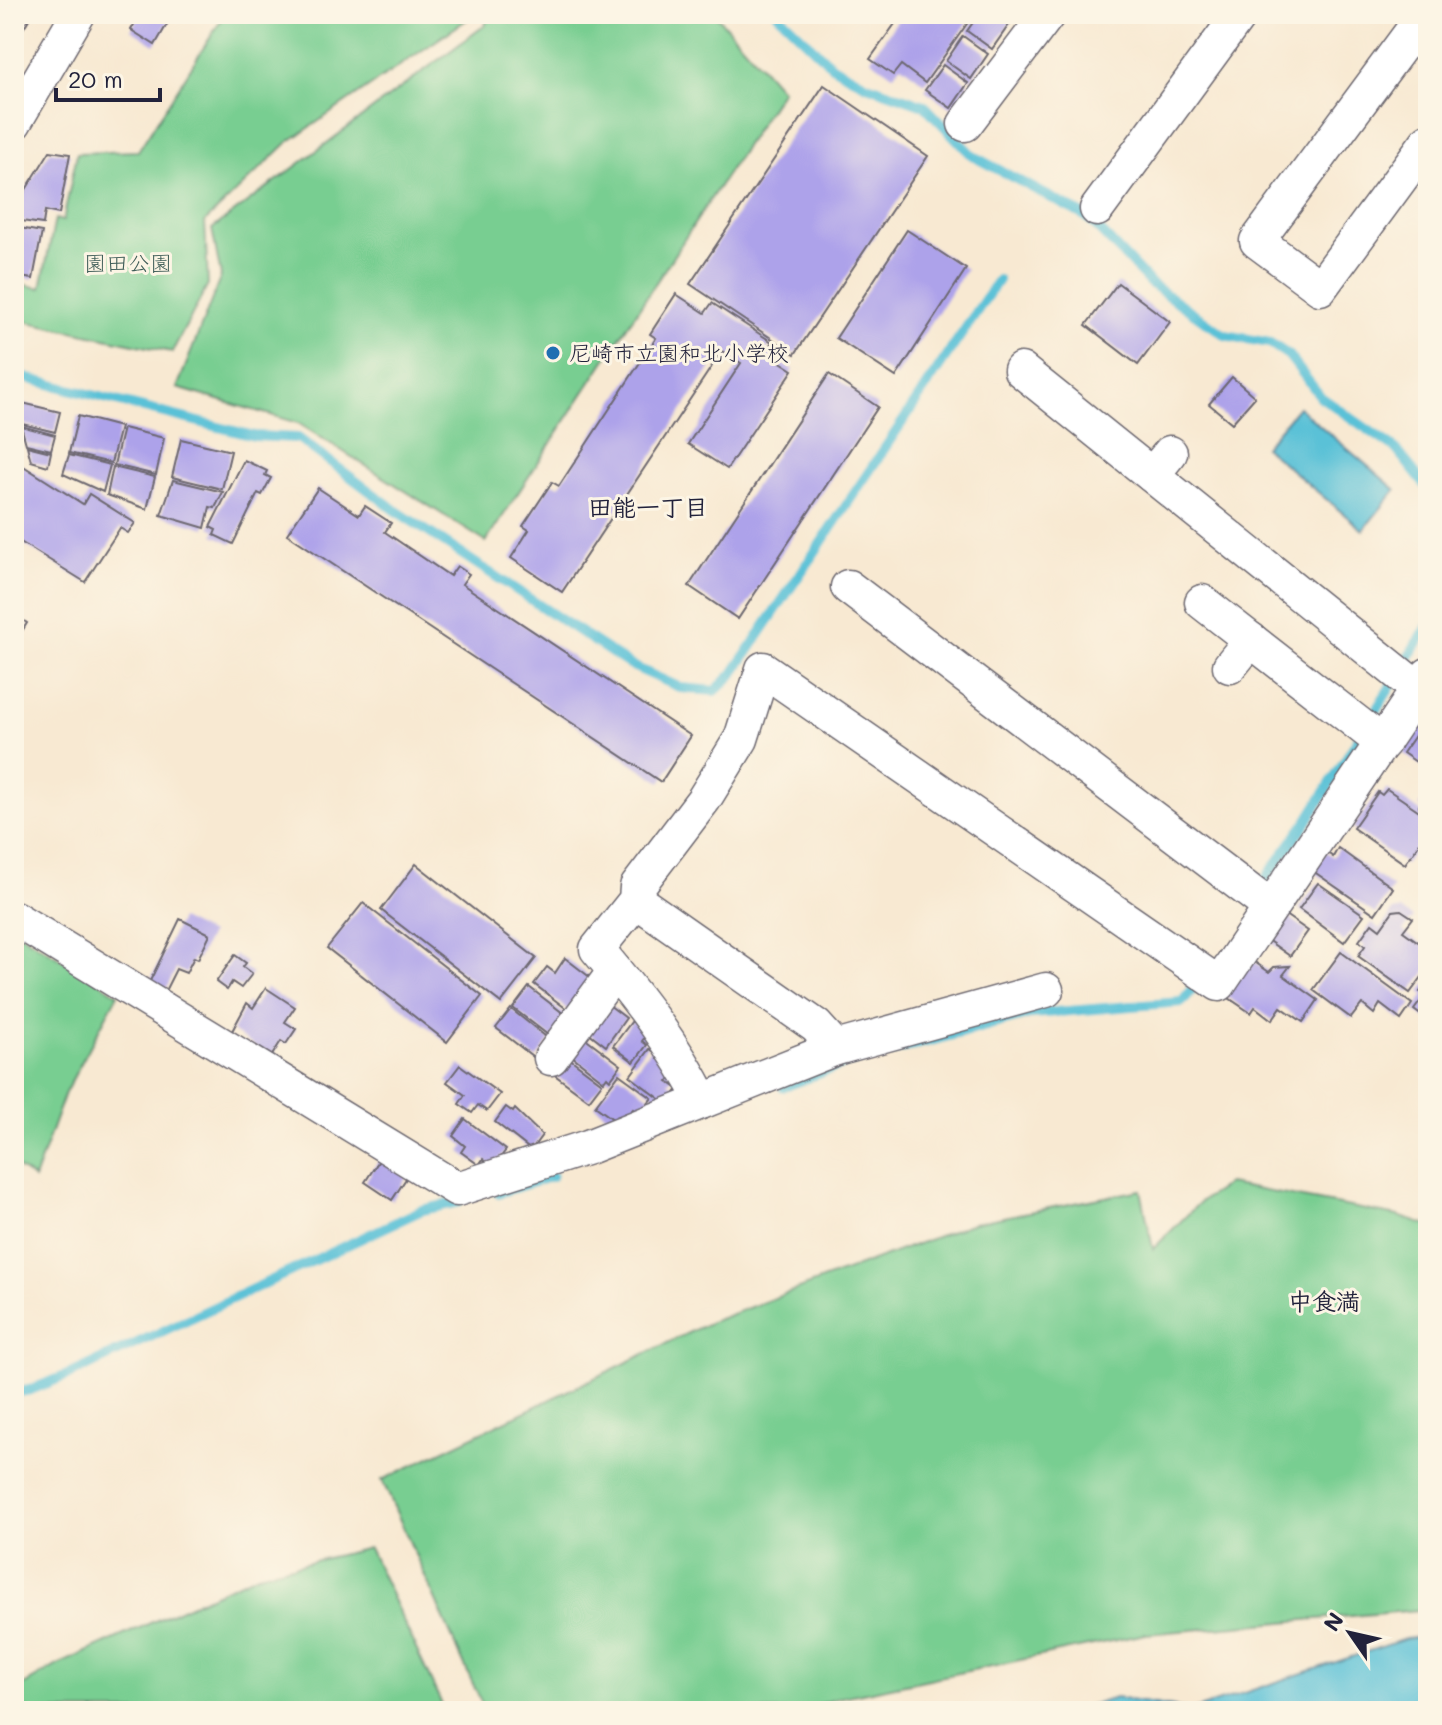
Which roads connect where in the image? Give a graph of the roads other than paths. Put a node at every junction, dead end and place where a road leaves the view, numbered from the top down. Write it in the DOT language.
graph roads {
  1 [pos="78,14"];
  2 [pos="1048,14"];
  3 [pos="1240,14"];
  4 [pos="1425,14"];
  5 [pos="14,123"];
  6 [pos="965,124"];
  7 [pos="1428,141"];
  8 [pos="1097,209"];
  9 [pos="1020,370"];
  10 [pos="848,587"];
  11 [pos="1202,602"];
  12 [pos="1423,682"];
  13 [pos="1383,743"];
  14 [pos="636,900"];
  15 [pos="1270,907"];
  16 [pos="14,918"];
  17 [pos="615,971"];
  18 [pos="1046,990"];
  19 [pos="836,1048"];
  20 [pos="551,1058"];
  21 [pos="703,1101"];
  1 -- 5 [label="street"];
  2 -- 6 [label="street"];
  3 -- 8 [label="street"];
  4 -- 7 [label="street"];
  9 -- 12 [label="street"];
  10 -- 15 [label="street"];
  11 -- 13 [label="street"];
  12 -- 13 [label="street"];
  13 -- 15 [label="street"];
  14 -- 15 [label="street"];
  14 -- 17 [label="street"];
  14 -- 19 [label="street"];
  16 -- 21 [label="street"];
  17 -- 20 [label="street"];
  17 -- 21 [label="street"];
  18 -- 19 [label="street"];
  19 -- 21 [label="street"];
}
